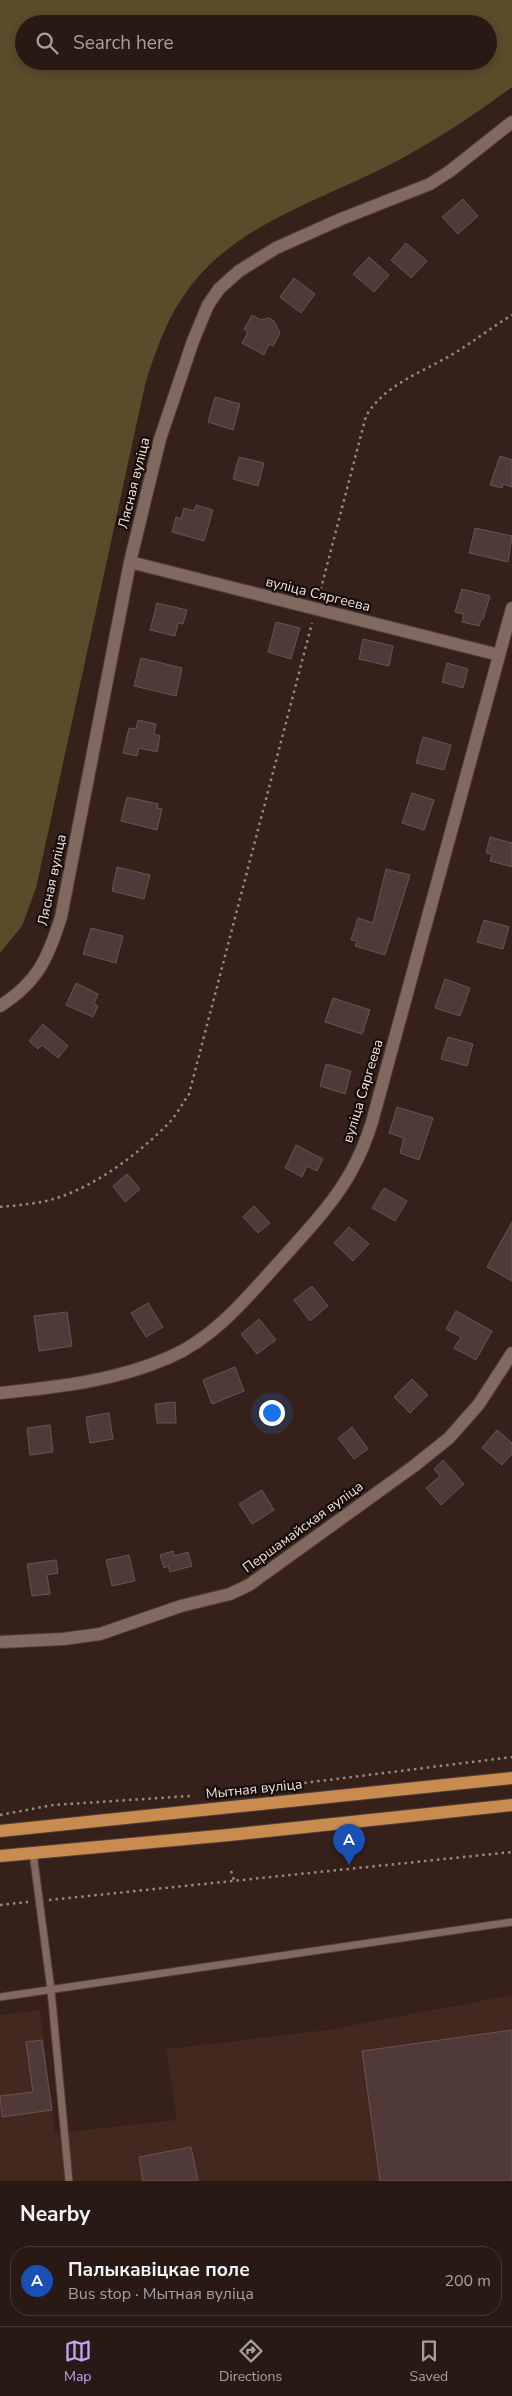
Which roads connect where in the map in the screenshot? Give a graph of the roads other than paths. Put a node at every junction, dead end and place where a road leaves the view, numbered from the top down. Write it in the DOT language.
graph roads {
  1 [pos="512,122"];
  2 [pos="130,562"];
  3 [pos="512,608"];
  4 [pos="499,655"];
  5 [pos="0,1006"];
  6 [pos="512,1353"];
  7 [pos="0,1393"];
  8 [pos="0,1642"];
  9 [pos="512,1778"];
  10 [pos="512,1804"];
  11 [pos="0,1831"];
  12 [pos="33,1853"];
  13 [pos="0,1856"];
  14 [pos="512,1922"];
  15 [pos="52,1990"];
  16 [pos="0,1997"];
  17 [pos="69,2181"];
  1 -- 2 [label="street, Лясная вуліца"];
  2 -- 4 [label="street, вуліца Сяргеева"];
  2 -- 5 [label="street, Лясная вуліца"];
  3 -- 4 [label="street, вуліца Сяргеева"];
  4 -- 7 [label="street, вуліца Сяргеева"];
  6 -- 8 [label="street, Першамайская вуліца"];
  9 -- 11 [label="main road, Мытная вуліца"];
  10 -- 12 [label="main road"];
  12 -- 13 [label="main road"];
  12 -- 15 [label="lane"];
  14 -- 15 [label="lane"];
  15 -- 16 [label="lane"];
  15 -- 17 [label="lane"];
}
